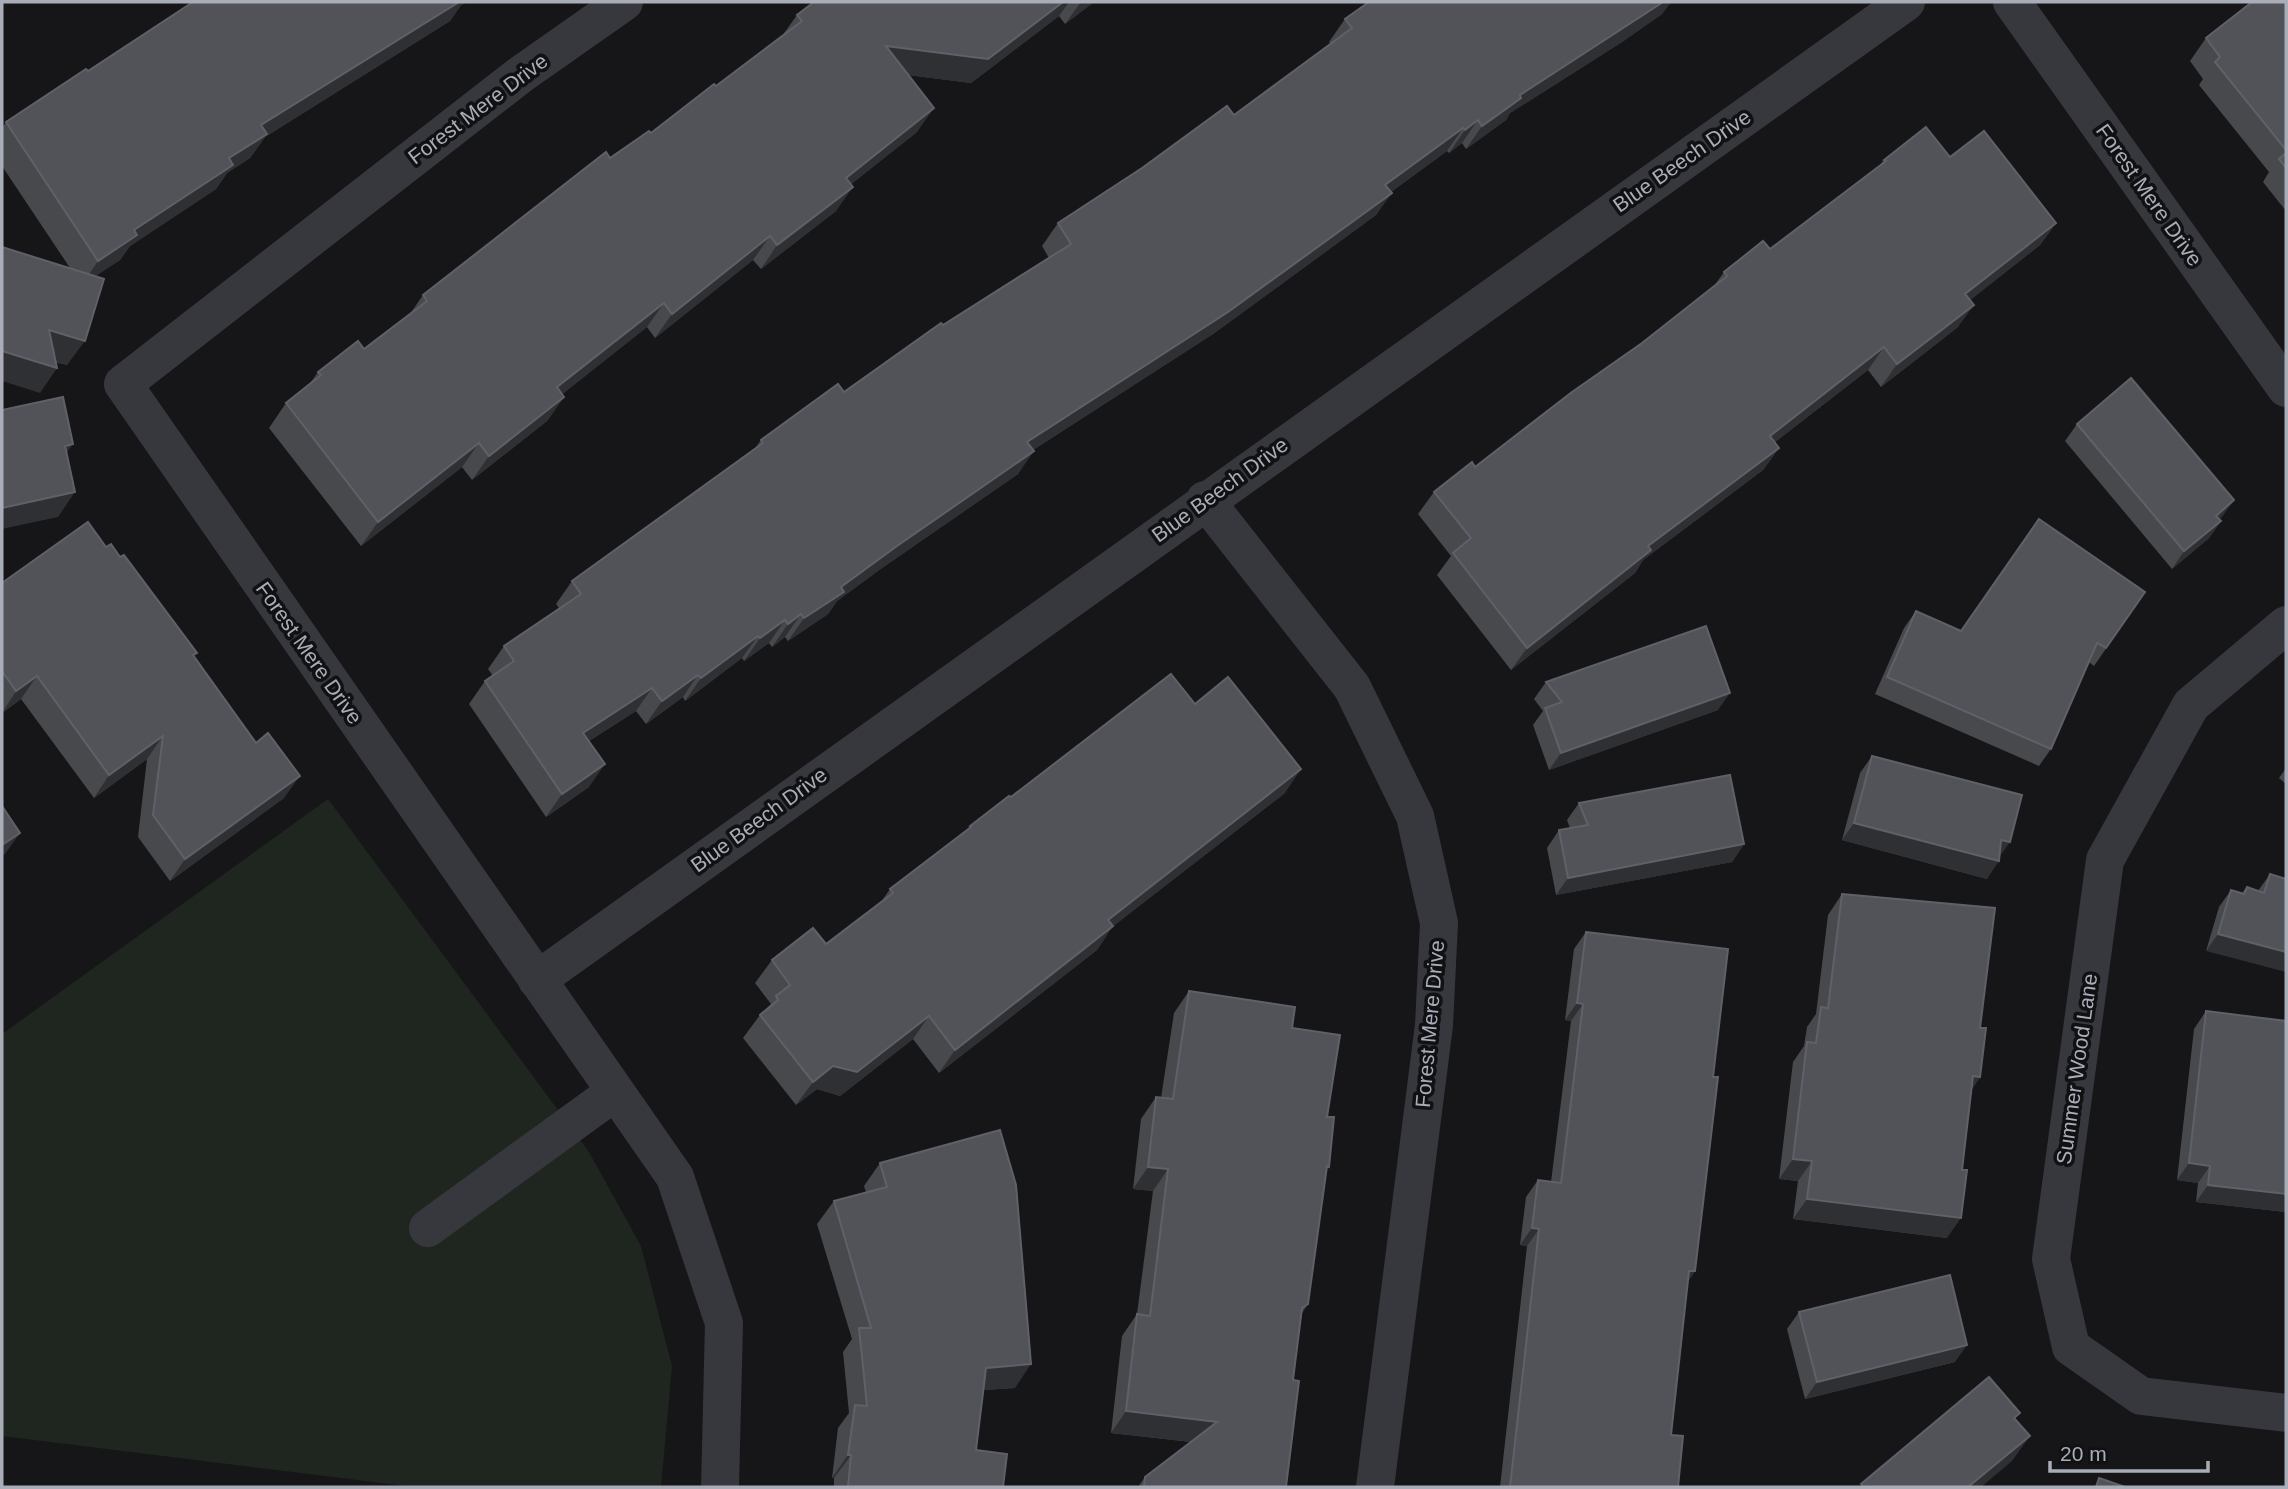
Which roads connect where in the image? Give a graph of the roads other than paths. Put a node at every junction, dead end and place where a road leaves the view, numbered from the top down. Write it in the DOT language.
graph roads {
  1 [pos="624,2"];
  2 [pos="1906,2"];
  3 [pos="2012,2"];
  4 [pos="2286,388"];
  5 [pos="1205,500"];
  6 [pos="2286,625"];
  7 [pos="537,980"];
  8 [pos="615,1092"];
  9 [pos="428,1228"];
  10 [pos="2286,1413"];
  11 [pos="720,1487"];
  12 [pos="1375,1487"];
  1 -- 7 [label="street, Forest Mere Drive"];
  2 -- 5 [label="street, Blue Beech Drive"];
  3 -- 4 [label="street, Forest Mere Drive"];
  5 -- 7 [label="street, Blue Beech Drive"];
  5 -- 12 [label="street, Forest Mere Drive"];
  6 -- 10 [label="street, Summer Wood Lane"];
  7 -- 8 [label="street, Forest Mere Drive"];
  8 -- 9 [label="street"];
  8 -- 11 [label="street, Forest Mere Drive"];
}
